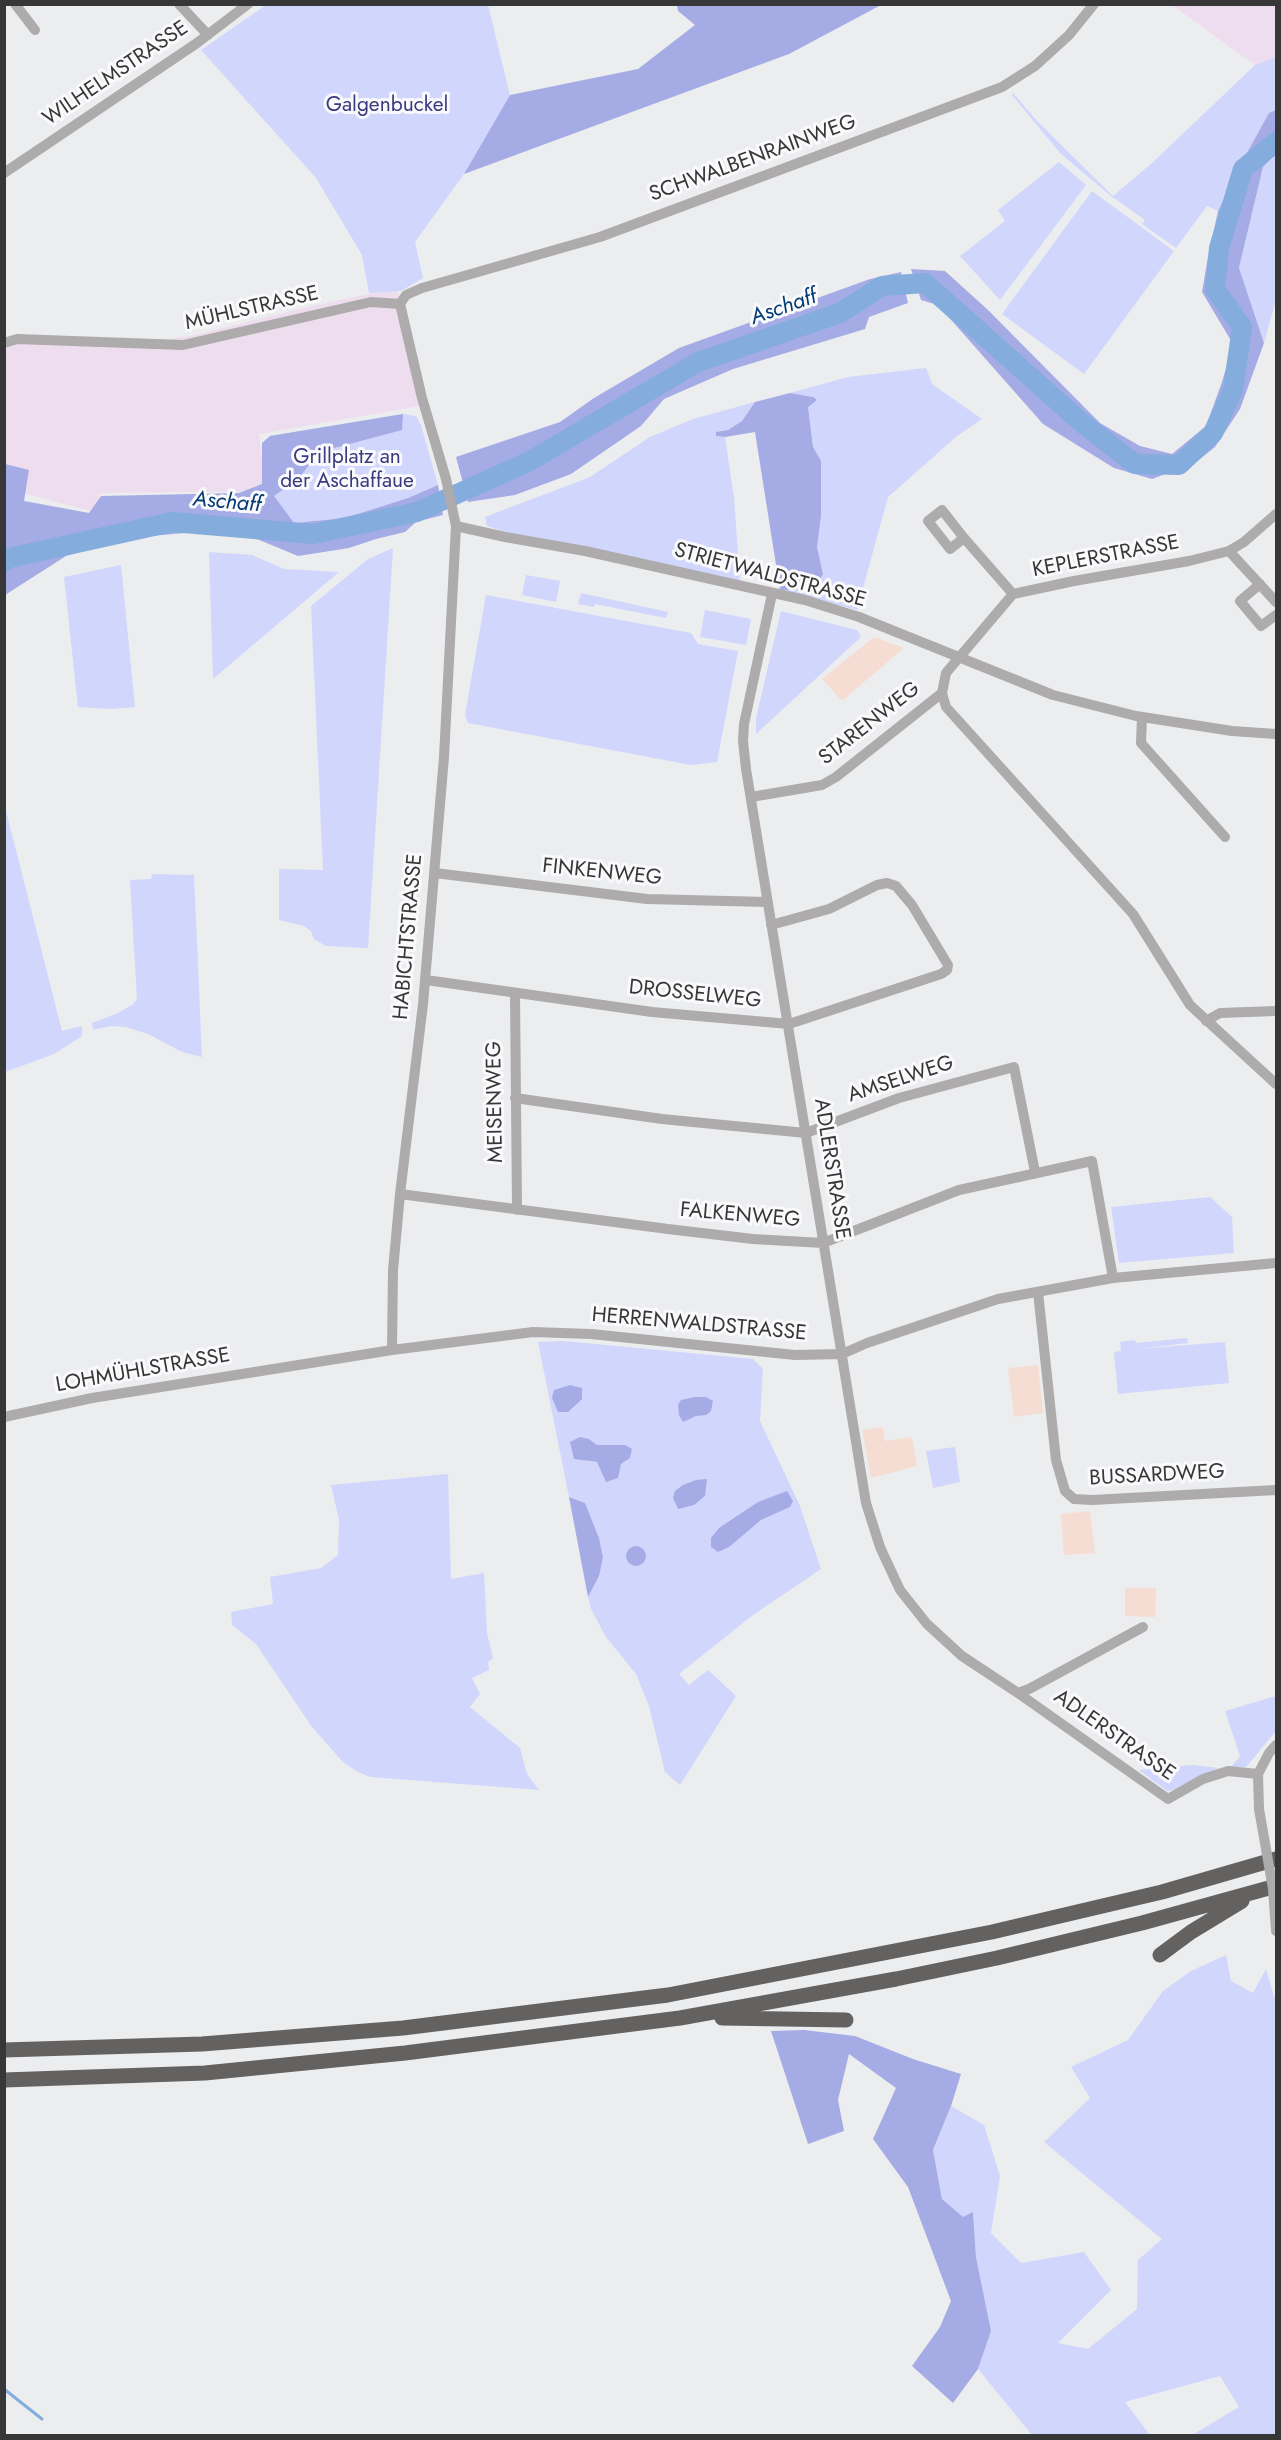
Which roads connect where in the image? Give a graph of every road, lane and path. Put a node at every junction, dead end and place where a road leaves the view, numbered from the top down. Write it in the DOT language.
graph roads {
  1 [pos="15,4"];
  2 [pos="179,4"];
  3 [pos="248,4"];
  4 [pos="1094,4"];
  5 [pos="35,30"];
  6 [pos="208,35"];
  7 [pos="4,173"];
  8 [pos="400,303"];
  9 [pos="4,343"];
  10 [pos="1276,514"];
  11 [pos="456,526"];
  12 [pos="964,538"];
  13 [pos="1229,551"];
  14 [pos="1260,584"];
  15 [pos="772,594"];
  16 [pos="1013,594"];
  17 [pos="1276,602"];
  18 [pos="1276,615"];
  19 [pos="958,658"];
  20 [pos="942,693"];
  21 [pos="1142,717"];
  22 [pos="1276,734"];
  23 [pos="750,797"];
  24 [pos="1225,837"];
  25 [pos="435,873"];
  26 [pos="767,902"];
  27 [pos="771,925"];
  28 [pos="426,980"];
  29 [pos="515,993"];
  30 [pos="1276,1011"];
  31 [pos="1206,1021"];
  32 [pos="789,1024"];
  33 [pos="1276,1084"];
  34 [pos="516,1098"];
  35 [pos="806,1133"];
  36 [pos="1035,1172"];
  37 [pos="400,1194"];
  38 [pos="517,1210"];
  39 [pos="823,1243"];
  40 [pos="1276,1263"];
  41 [pos="1113,1278"];
  42 [pos="1038,1292"];
  43 [pos="392,1350"];
  44 [pos="842,1354"];
  45 [pos="289,1367"];
  46 [pos="4,1417"];
  47 [pos="1276,1490"];
  48 [pos="1143,1627"];
  49 [pos="1018,1693"];
  50 [pos="1276,1745"];
  51 [pos="1258,1774"];
  52 [pos="1276,1859"];
  53 [pos="1276,1886"];
  54 [pos="1260,1891"];
  55 [pos="1276,1931"];
  56 [pos="1160,1955"];
  57 [pos="680,2018"];
  58 [pos="846,2020"];
  59 [pos="4,2050"];
  60 [pos="4,2080"];
  1 -- 5 [label="street"];
  2 -- 6 [label="street"];
  3 -- 6 [label="street, WILHELMSTRASSE"];
  4 -- 8 [label="street, SCHWALBENRAINWEG"];
  6 -- 7 [label="street, WILHELMSTRASSE"];
  8 -- 9 [label="street, MÜHLSTRASSE"];
  8 -- 11 [label="street"];
  10 -- 13 [label="street, KEPLERSTRASSE"];
  11 -- 15 [label="street, STRIETWALDSTRASSE"];
  11 -- 25 [label="street, HABICHTSTRASSE"];
  12 -- 16 [label="street"];
  13 -- 14 [label="street"];
  13 -- 16 [label="street, KEPLERSTRASSE"];
  14 -- 17 [label="street"];
  14 -- 18 [label="street"];
  15 -- 19 [label="street, STRIETWALDSTRASSE"];
  15 -- 23 [label="street, ADLERSTRASSE"];
  16 -- 19 [label="street, KEPLERSTRASSE"];
  19 -- 20 [label="street"];
  19 -- 21 [label="street, STRIETWALDSTRASSE"];
  20 -- 23 [label="street, STARENWEG"];
  20 -- 31 [label="street"];
  21 -- 22 [label="street, STRIETWALDSTRASSE"];
  21 -- 24 [label="street"];
  23 -- 26 [label="street, ADLERSTRASSE"];
  25 -- 26 [label="street, FINKENWEG"];
  25 -- 28 [label="street, HABICHTSTRASSE"];
  26 -- 27 [label="street, ADLERSTRASSE"];
  27 -- 32 [label="street, ADLERSTRASSE"];
  27 -- 32 [label="street, DROSSELWEG"];
  28 -- 29 [label="street, DROSSELWEG"];
  28 -- 37 [label="street, HABICHTSTRASSE"];
  29 -- 32 [label="street, DROSSELWEG"];
  29 -- 34 [label="street, MEISENWEG"];
  30 -- 31 [label="street"];
  31 -- 33 [label="street"];
  32 -- 35 [label="street, ADLERSTRASSE"];
  34 -- 35 [label="street, AMSELWEG"];
  34 -- 38 [label="street, MEISENWEG"];
  35 -- 36 [label="street, AMSELWEG"];
  35 -- 39 [label="street, ADLERSTRASSE"];
  36 -- 39 [label="street, FALKENWEG"];
  36 -- 41 [label="street, FALKENWEG"];
  37 -- 38 [label="street, FALKENWEG"];
  37 -- 43 [label="street, HABICHTSTRASSE"];
  38 -- 39 [label="street, FALKENWEG"];
  39 -- 44 [label="street, ADLERSTRASSE"];
  40 -- 41 [label="street, HERRENWALDSTRASSE"];
  41 -- 42 [label="street, HERRENWALDSTRASSE"];
  42 -- 44 [label="street, HERRENWALDSTRASSE"];
  42 -- 47 [label="street, BUSSARDWEG"];
  43 -- 44 [label="street, HERRENWALDSTRASSE"];
  43 -- 45 [label="street, HERRENWALDSTRASSE"];
  44 -- 49 [label="street, ADLERSTRASSE"];
  45 -- 46 [label="street, LOHMÜHLSTRASSE"];
  48 -- 49 [label="street, ADLERSTRASSE"];
  49 -- 51 [label="street, ADLERSTRASSE"];
  50 -- 51 [label="street"];
  51 -- 55 [label="street, bridge"];
  52 -- 59 [label="highway"];
  53 -- 54 [label="highway"];
  54 -- 56 [label="highway"];
  54 -- 57 [label="highway"];
  57 -- 58 [label="highway"];
  57 -- 60 [label="highway"];
}
